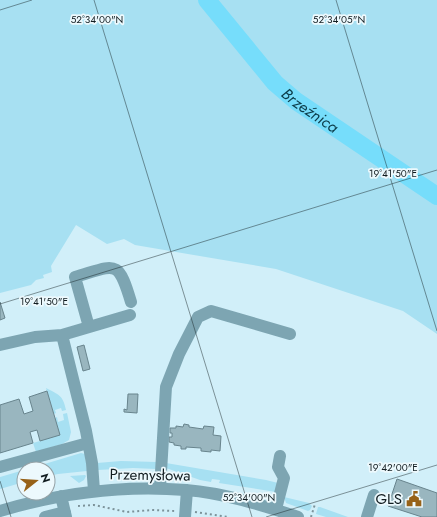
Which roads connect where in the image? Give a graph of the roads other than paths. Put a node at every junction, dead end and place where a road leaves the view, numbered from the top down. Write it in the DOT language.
graph roads {
  1 [pos="131,302"];
  2 [pos="130,316"];
  3 [pos="89,327"];
  4 [pos="62,334"];
  5 [pos="290,334"];
  6 [pos="0,345"];
  7 [pos="88,443"];
  8 [pos="280,456"];
  9 [pos="0,467"];
  10 [pos="160,489"];
  11 [pos="187,490"];
  12 [pos="94,491"];
  13 [pos="374,495"];
  14 [pos="64,508"];
  15 [pos="276,509"];
  16 [pos="0,511"];
  17 [pos="186,514"];
  18 [pos="45,517"];
  19 [pos="298,517"];
  20 [pos="368,517"];
  1 -- 3 [label="street"];
  2 -- 3 [label="street"];
  3 -- 4 [label="street"];
  4 -- 6 [label="street"];
  4 -- 7 [label="street"];
  5 -- 10 [label="street"];
  7 -- 9 [label="street"];
  7 -- 12 [label="street"];
  8 -- 15 [label="street"];
  10 -- 11 [label="street, Przemysłowa"];
  10 -- 12 [label="street, Przemysłowa"];
  11 -- 15 [label="street, Przemysłowa"];
  11 -- 17 [label="street"];
  12 -- 14 [label="street, Przemysłowa"];
  13 -- 20 [label="street"];
  14 -- 16 [label="street, Przemysłowa"];
  14 -- 18 [label="street"];
  15 -- 19 [label="street, Przemysłowa"];
}
